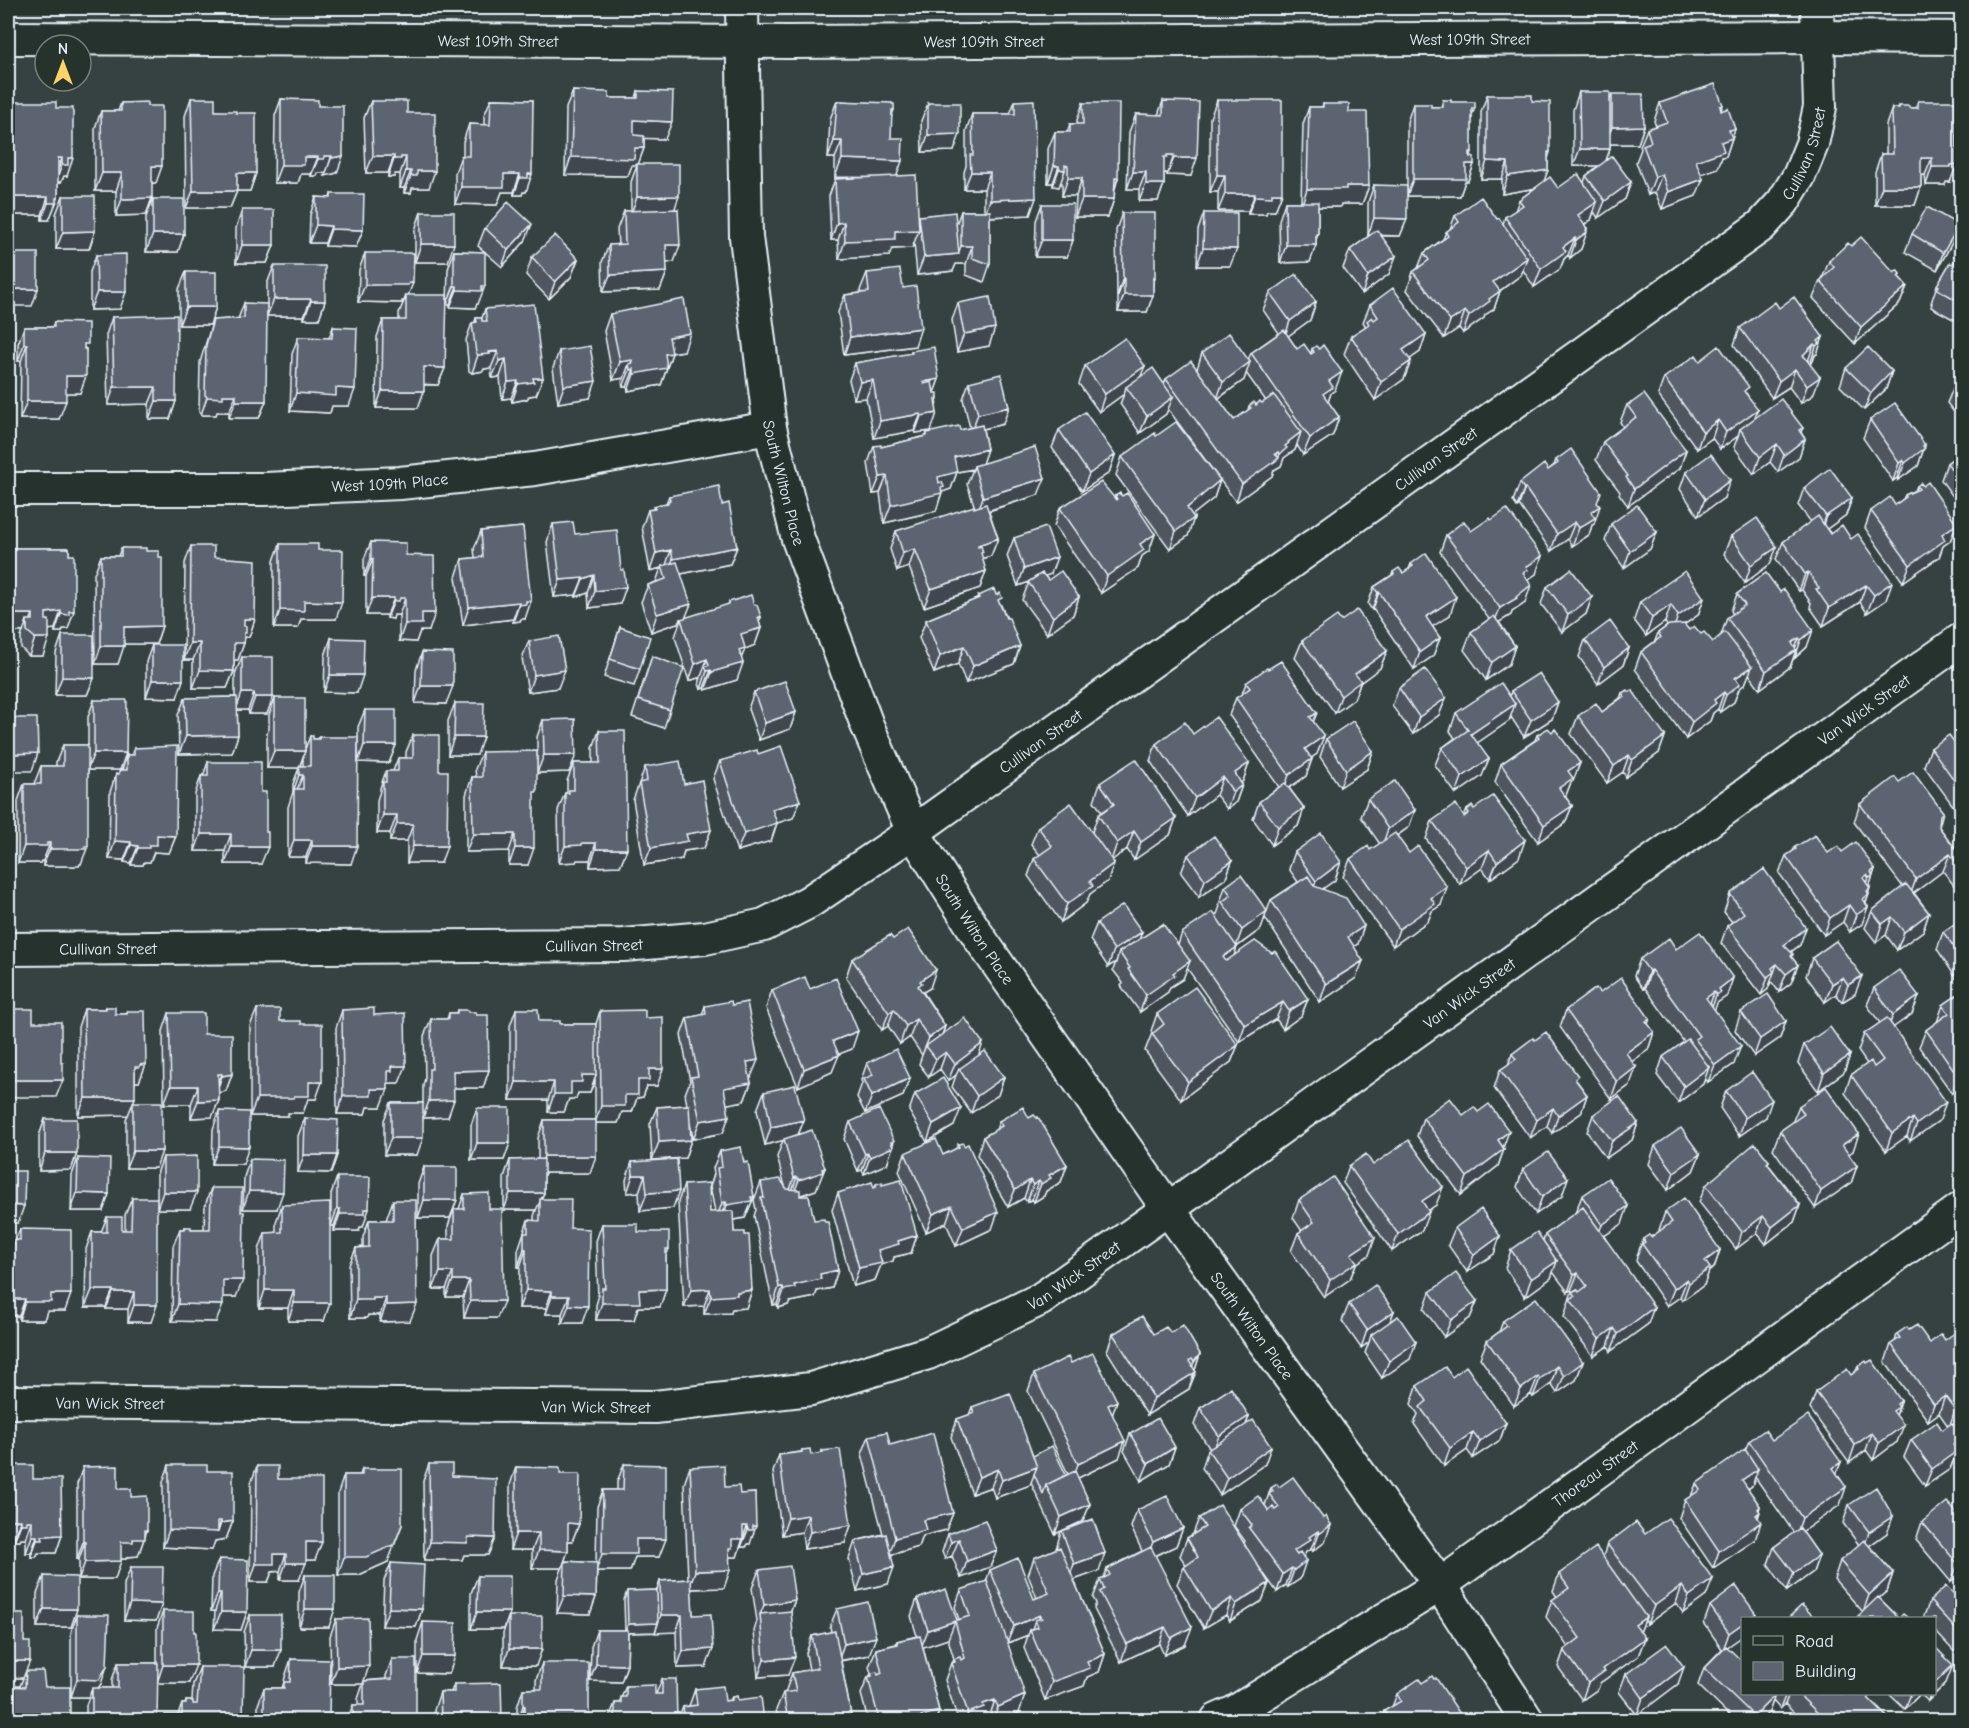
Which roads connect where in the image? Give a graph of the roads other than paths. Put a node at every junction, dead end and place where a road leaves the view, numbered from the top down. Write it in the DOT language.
graph roads {
  1 [pos="742,8"];
  2 [pos="1817,22"];
  3 [pos="8,38"];
  4 [pos="1962,38"];
  5 [pos="741,42"];
  6 [pos="770,428"];
  7 [pos="8,489"];
  8 [pos="1962,639"];
  9 [pos="913,832"];
  10 [pos="8,949"];
  11 [pos="1962,1208"];
  12 [pos="1168,1209"];
  13 [pos="8,1402"];
  14 [pos="1440,1585"];
  15 [pos="1217,1720"];
  16 [pos="1527,1720"];
  1 -- 5 [label="street, South Wilton Place"];
  2 -- 4 [label="street, West 109th Street"];
  2 -- 5 [label="street, West 109th Street"];
  2 -- 9 [label="street, Cullivan Street"];
  3 -- 5 [label="street, West 109th Street"];
  5 -- 6 [label="street, South Wilton Place"];
  6 -- 7 [label="street, West 109th Place"];
  6 -- 9 [label="street, South Wilton Place"];
  8 -- 12 [label="street, Van Wick Street"];
  9 -- 10 [label="street, Cullivan Street"];
  9 -- 12 [label="street, South Wilton Place"];
  11 -- 14 [label="street, Thoreau Street"];
  12 -- 13 [label="street, Van Wick Street"];
  12 -- 14 [label="street, South Wilton Place"];
  14 -- 15 [label="street, Thoreau Street"];
  14 -- 16 [label="street, South Wilton Place"];
}
